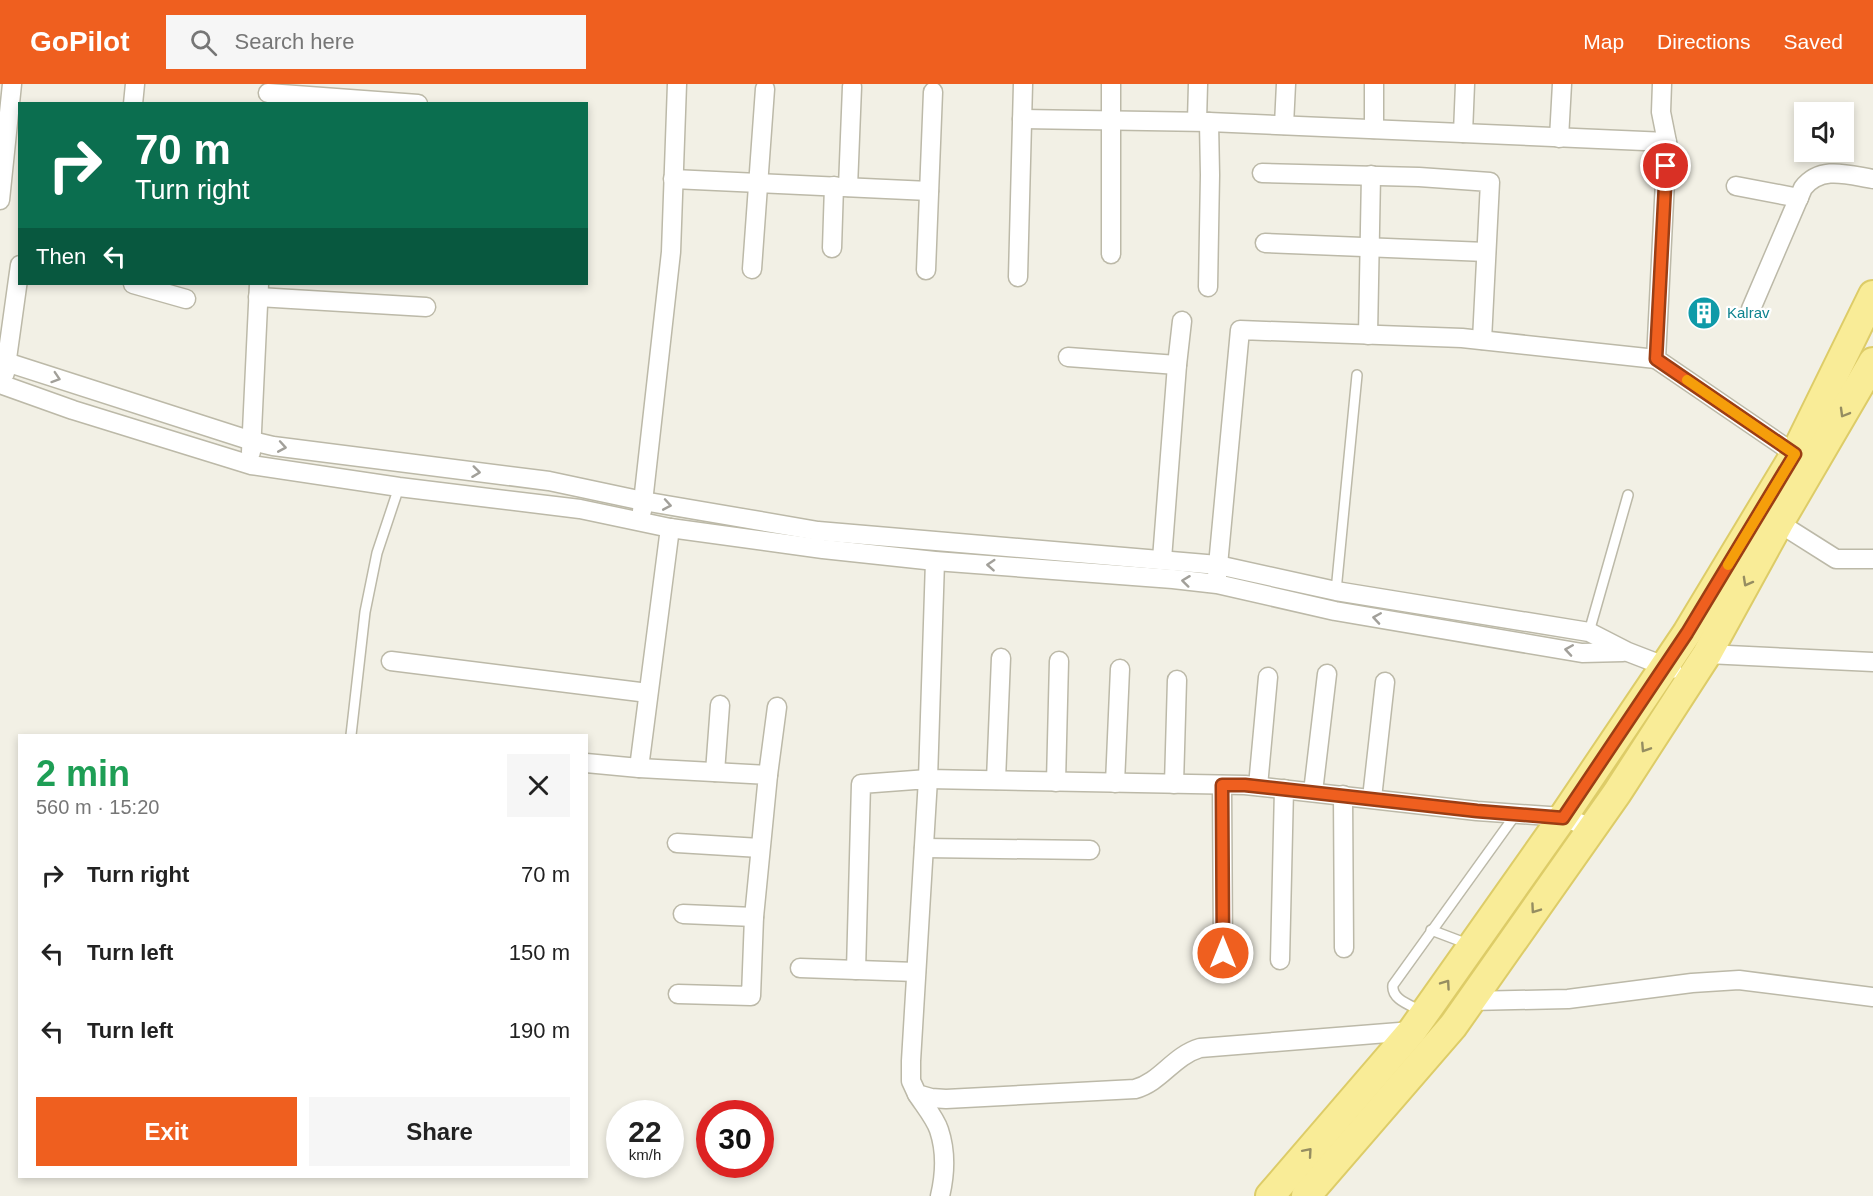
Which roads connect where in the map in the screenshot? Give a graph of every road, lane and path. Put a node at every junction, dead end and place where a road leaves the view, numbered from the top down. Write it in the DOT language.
graph roads {
  1 [pos="12,84"];
  2 [pos="135,84"];
  3 [pos="676,84"];
  4 [pos="1023,84"];
  5 [pos="1111,84"];
  6 [pos="1198,84"];
  7 [pos="1286,84"];
  8 [pos="1374,84"];
  9 [pos="1465,84"];
  10 [pos="1562,84"];
  11 [pos="1662,84"];
  12 [pos="852,87"];
  13 [pos="765,89"];
  14 [pos="933,92"];
  15 [pos="268,94"];
  16 [pos="133,102"];
  17 [pos="388,102"];
  18 [pos="1022,119"];
  19 [pos="1110,120"];
  20 [pos="1203,122"];
  21 [pos="1284,125"];
  22 [pos="1374,129"];
  23 [pos="1463,133"];
  24 [pos="1559,138"];
  25 [pos="1667,142"];
  26 [pos="1262,173"];
  27 [pos="1371,175"];
  28 [pos="673,179"];
  29 [pos="1873,180"];
  30 [pos="758,183"];
  31 [pos="1736,186"];
  32 [pos="841,187"];
  33 [pos="929,190"];
  34 [pos="1799,198"];
  35 [pos="0,200"];
  36 [pos="1265,243"];
  37 [pos="1370,247"];
  38 [pos="832,248"];
  39 [pos="1486,252"];
  40 [pos="1111,254"];
  41 [pos="752,269"];
  42 [pos="926,270"];
  43 [pos="18,276"];
  44 [pos="1018,277"];
  45 [pos="137,285"];
  46 [pos="1208,287"];
  47 [pos="258,290"];
  48 [pos="1873,295"];
  49 [pos="186,299"];
  50 [pos="426,307"];
  51 [pos="1751,309"];
  52 [pos="1182,321"];
  53 [pos="1368,335"];
  54 [pos="1482,340"];
  55 [pos="1844,355"];
  56 [pos="1068,357"];
  57 [pos="1656,359"];
  58 [pos="3,361"];
  59 [pos="1177,365"];
  60 [pos="1871,365"];
  61 [pos="1357,375"];
  62 [pos="1,384"];
  63 [pos="252,441"];
  64 [pos="1795,454"];
  65 [pos="251,465"];
  66 [pos="399,487"];
  67 [pos="1628,495"];
  68 [pos="643,501"];
  69 [pos="640,521"];
  70 [pos="1779,523"];
  71 [pos="670,528"];
  72 [pos="1162,559"];
  73 [pos="1873,559"];
  74 [pos="935,561"];
  75 [pos="1218,565"];
  76 [pos="1216,585"];
  77 [pos="1336,591"];
  78 [pos="1589,632"];
  79 [pos="1628,652"];
  80 [pos="1707,654"];
  81 [pos="1001,658"];
  82 [pos="391,661"];
  83 [pos="1059,661"];
  84 [pos="1873,662"];
  85 [pos="1664,665"];
  86 [pos="1120,669"];
  87 [pos="1326,674"];
  88 [pos="1268,676"];
  89 [pos="1690,678"];
  90 [pos="1177,680"];
  91 [pos="1385,682"];
  92 [pos="648,693"];
  93 [pos="720,705"];
  94 [pos="777,707"];
  95 [pos="351,734"];
  96 [pos="588,763"];
  97 [pos="639,768"];
  98 [pos="715,772"];
  99 [pos="768,775"];
  100 [pos="928,779"];
  101 [pos="996,780"];
  102 [pos="1056,782"];
  103 [pos="1116,783"];
  104 [pos="1174,784"];
  105 [pos="1222,785"];
  106 [pos="1258,786"];
  107 [pos="1284,789"];
  108 [pos="1313,792"];
  109 [pos="1343,795"];
  110 [pos="1372,798"];
  111 [pos="1515,814"];
  112 [pos="1563,818"];
  113 [pos="1592,828"];
  114 [pos="677,843"];
  115 [pos="760,848"];
  116 [pos="924,848"];
  117 [pos="1090,850"];
  118 [pos="683,914"];
  119 [pos="754,917"];
  120 [pos="1431,930"];
  121 [pos="1472,946"];
  122 [pos="1344,948"];
  123 [pos="1223,953"];
  124 [pos="1280,960"];
  125 [pos="800,968"];
  126 [pos="856,970"];
  127 [pos="916,972"];
  128 [pos="678,994"];
  129 [pos="1873,997"];
  130 [pos="1470,1001"];
  131 [pos="1418,1022"];
  132 [pos="917,1094"];
  133 [pos="940,1196"];
  134 [pos="1270,1196"];
  135 [pos="1306,1196"];
  1 -- 35 [label="street"];
  2 -- 16 [label="street"];
  3 -- 28 [label="street"];
  4 -- 18 [label="street"];
  5 -- 19 [label="street"];
  6 -- 20 [label="street"];
  7 -- 21 [label="street"];
  8 -- 22 [label="street"];
  9 -- 23 [label="street"];
  10 -- 24 [label="street"];
  11 -- 25 [label="street"];
  12 -- 32 [label="street"];
  13 -- 30 [label="street"];
  14 -- 33 [label="street"];
  15 -- 17 [label="street"];
  18 -- 19 [label="street"];
  18 -- 44 [label="street"];
  19 -- 20 [label="street"];
  19 -- 40 [label="street"];
  20 -- 21 [label="street"];
  20 -- 46 [label="street"];
  21 -- 22 [label="street"];
  22 -- 23 [label="street"];
  23 -- 24 [label="street"];
  24 -- 25 [label="street"];
  25 -- 57 [label="street"];
  26 -- 27 [label="street"];
  27 -- 37 [label="street"];
  27 -- 39 [label="street"];
  28 -- 30 [label="street"];
  28 -- 68 [label="street"];
  29 -- 34 [label="street"];
  30 -- 32 [label="street"];
  30 -- 41 [label="street"];
  31 -- 34 [label="street"];
  32 -- 33 [label="street"];
  32 -- 38 [label="street"];
  33 -- 42 [label="street"];
  34 -- 51 [label="street"];
  36 -- 37 [label="street"];
  37 -- 39 [label="street"];
  37 -- 53 [label="street"];
  39 -- 54 [label="street"];
  43 -- 58 [label="street"];
  45 -- 49 [label="street"];
  47 -- 50 [label="street"];
  47 -- 63 [label="street"];
  48 -- 55 [label="main road"];
  52 -- 59 [label="street"];
  53 -- 54 [label="street"];
  53 -- 75 [label="street"];
  54 -- 57 [label="street"];
  55 -- 60 [label="main road"];
  55 -- 64 [label="main road"];
  56 -- 59 [label="street"];
  57 -- 64 [label="street"];
  58 -- 62 [label="street"];
  58 -- 63 [label="street, one-way"];
  59 -- 72 [label="street"];
  60 -- 70 [label="main road, one-way"];
  61 -- 77 [label="lane"];
  62 -- 65 [label="street"];
  63 -- 65 [label="street"];
  63 -- 68 [label="street, one-way"];
  64 -- 85 [label="main road"];
  65 -- 66 [label="street"];
  66 -- 69 [label="street"];
  66 -- 95 [label="lane"];
  67 -- 78 [label="lane"];
  68 -- 69 [label="street"];
  68 -- 72 [label="street, one-way"];
  69 -- 71 [label="street"];
  70 -- 73 [label="street"];
  70 -- 80 [label="main road, one-way"];
  71 -- 74 [label="street"];
  71 -- 92 [label="street"];
  72 -- 75 [label="street"];
  76 -- 74 [label="street, one-way"];
  74 -- 100 [label="street"];
  75 -- 76 [label="street"];
  75 -- 77 [label="street"];
  79 -- 76 [label="street, one-way"];
  77 -- 78 [label="street"];
  78 -- 79 [label="street"];
  79 -- 85 [label="street"];
  80 -- 84 [label="street"];
  80 -- 89 [label="main road"];
  81 -- 101 [label="street"];
  82 -- 92 [label="street"];
  83 -- 102 [label="street"];
  85 -- 89 [label="street"];
  85 -- 112 [label="main road"];
  86 -- 103 [label="street"];
  87 -- 108 [label="street"];
  88 -- 106 [label="street"];
  89 -- 113 [label="main road, one-way"];
  90 -- 104 [label="street"];
  91 -- 110 [label="street"];
  92 -- 97 [label="street"];
  93 -- 98 [label="street"];
  94 -- 99 [label="street"];
  96 -- 97 [label="street"];
  97 -- 98 [label="street"];
  98 -- 99 [label="street"];
  99 -- 115 [label="street"];
  100 -- 101 [label="street"];
  100 -- 116 [label="street"];
  100 -- 126 [label="street"];
  101 -- 102 [label="street"];
  102 -- 103 [label="street"];
  103 -- 104 [label="street"];
  104 -- 105 [label="street"];
  105 -- 106 [label="street"];
  105 -- 123 [label="street"];
  106 -- 107 [label="street"];
  107 -- 108 [label="street"];
  107 -- 124 [label="street"];
  108 -- 109 [label="street"];
  109 -- 110 [label="street"];
  109 -- 122 [label="street"];
  110 -- 111 [label="street"];
  111 -- 112 [label="street"];
  111 -- 120 [label="lane"];
  112 -- 113 [label="street"];
  112 -- 121 [label="main road"];
  113 -- 130 [label="main road, one-way"];
  114 -- 115 [label="street"];
  115 -- 119 [label="street"];
  116 -- 117 [label="street"];
  116 -- 127 [label="street"];
  118 -- 119 [label="street"];
  119 -- 128 [label="street"];
  120 -- 121 [label="lane"];
  120 -- 131 [label="lane"];
  131 -- 121 [label="main road, one-way"];
  125 -- 126 [label="street"];
  126 -- 127 [label="street"];
  127 -- 132 [label="street"];
  129 -- 130 [label="street"];
  130 -- 135 [label="main road"];
  131 -- 132 [label="street"];
  134 -- 131 [label="main road, one-way"];
  132 -- 133 [label="street"];
}
